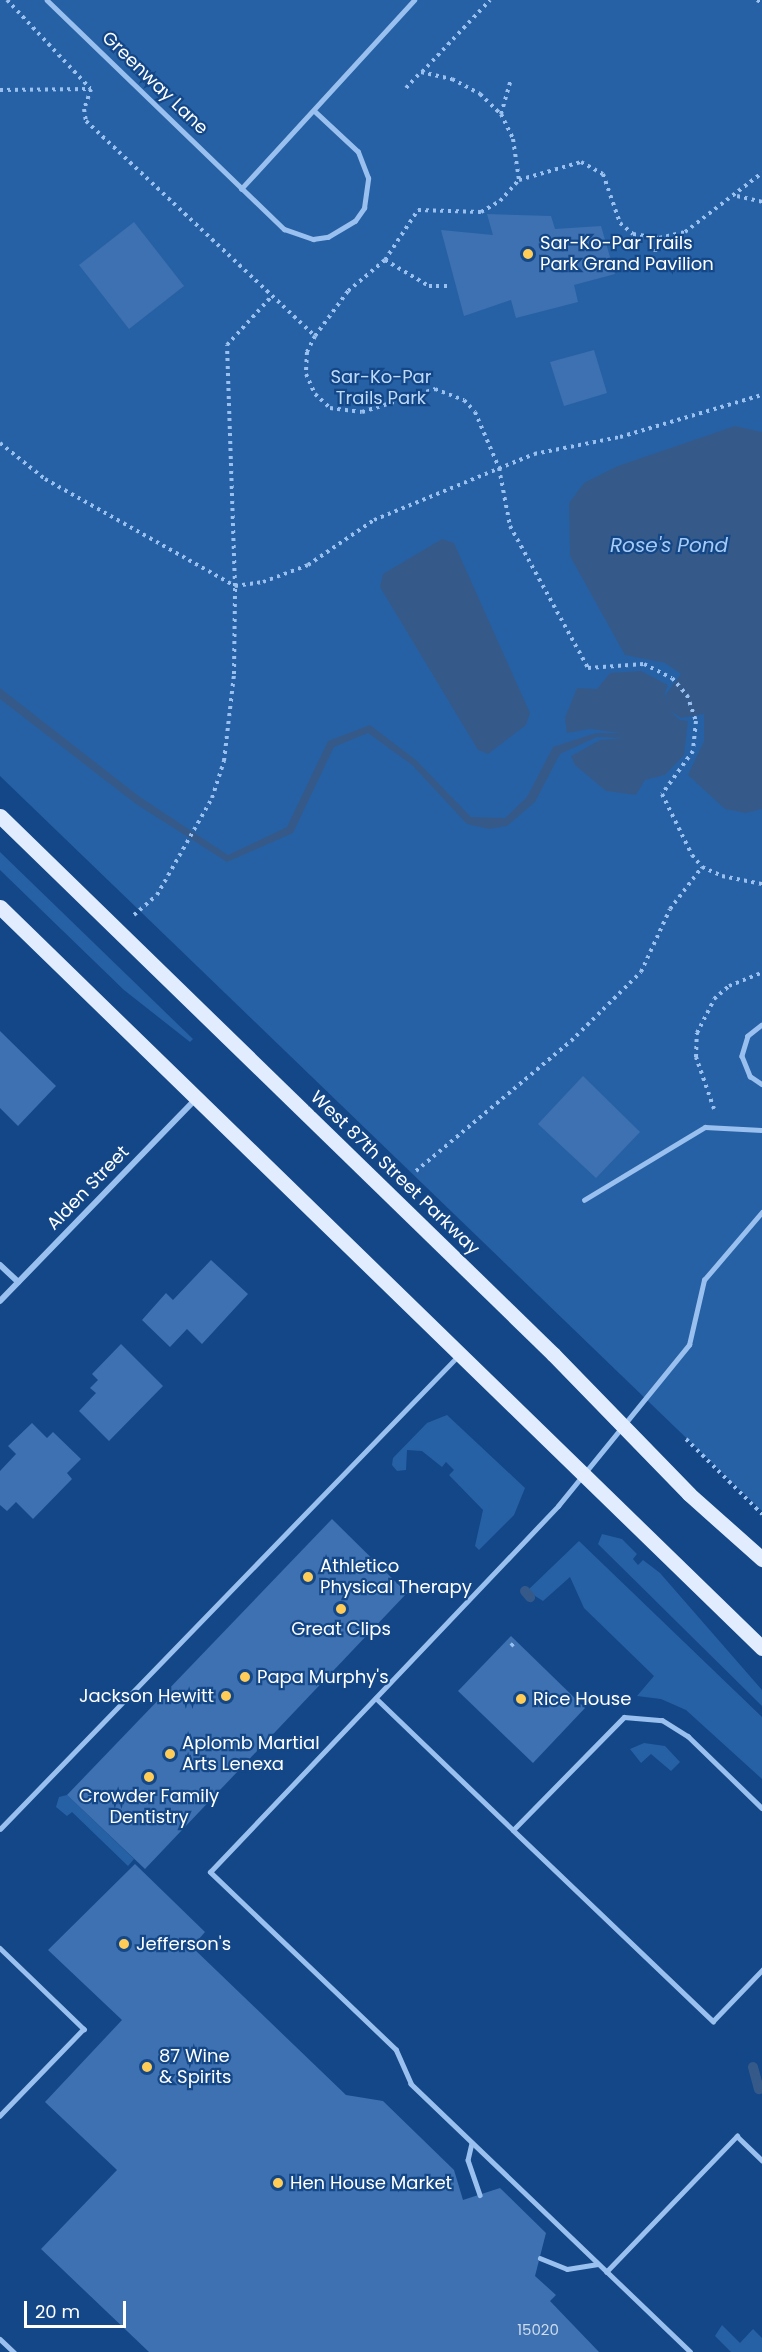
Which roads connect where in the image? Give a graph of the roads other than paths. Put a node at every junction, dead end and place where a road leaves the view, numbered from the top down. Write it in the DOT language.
graph roads {
  1 [pos="47,0"];
  2 [pos="414,0"];
  3 [pos="314,111"];
  4 [pos="241,189"];
  5 [pos="0,816"];
  6 [pos="0,907"];
  7 [pos="762,1024"];
  8 [pos="762,1084"];
  9 [pos="197,1098"];
  10 [pos="762,1130"];
  11 [pos="584,1200"];
  12 [pos="762,1212"];
  13 [pos="0,1264"];
  14 [pos="18,1282"];
  15 [pos="0,1300"];
  16 [pos="460,1354"];
  17 [pos="622,1426"];
  18 [pos="583,1472"];
  19 [pos="762,1559"];
  20 [pos="762,1648"];
  21 [pos="376,1698"];
  22 [pos="762,1808"];
  23 [pos="0,1829"];
  24 [pos="513,1830"];
  25 [pos="0,1948"];
  26 [pos="762,1970"];
  27 [pos="0,2116"];
  28 [pos="472,2143"];
  29 [pos="762,2160"];
  30 [pos="480,2195"];
  31 [pos="540,2258"];
  32 [pos="598,2264"];
  33 [pos="606,2271"];
  34 [pos="0,2339"];
  35 [pos="14,2352"];
  36 [pos="690,2352"];
  1 -- 4 [label="lane, Greenway Lane"];
  2 -- 3 [label="lane"];
  3 -- 4 [label="lane"];
  3 -- 4 [label="lane"];
  5 -- 17 [label="main road, West 87th Street Parkway"];
  6 -- 9 [label="main road"];
  7 -- 8 [label="lane"];
  9 -- 14 [label="street, Alden Street"];
  9 -- 16 [label="main road"];
  10 -- 11 [label="lane"];
  12 -- 17 [label="lane"];
  13 -- 14 [label="street"];
  14 -- 15 [label="street, Alden Street"];
  16 -- 18 [label="main road"];
  16 -- 23 [label="lane"];
  17 -- 18 [label="lane"];
  17 -- 19 [label="main road, West 87th Street Parkway"];
  18 -- 20 [label="main road"];
  18 -- 21 [label="lane"];
  21 -- 24 [label="lane"];
  21 -- 28 [label="lane"];
  22 -- 24 [label="lane"];
  24 -- 26 [label="lane"];
  25 -- 27 [label="lane"];
  28 -- 30 [label="lane"];
  28 -- 32 [label="lane"];
  29 -- 33 [label="lane"];
  31 -- 32 [label="lane"];
  32 -- 33 [label="lane"];
  33 -- 36 [label="lane"];
  34 -- 35 [label="lane"];
}
